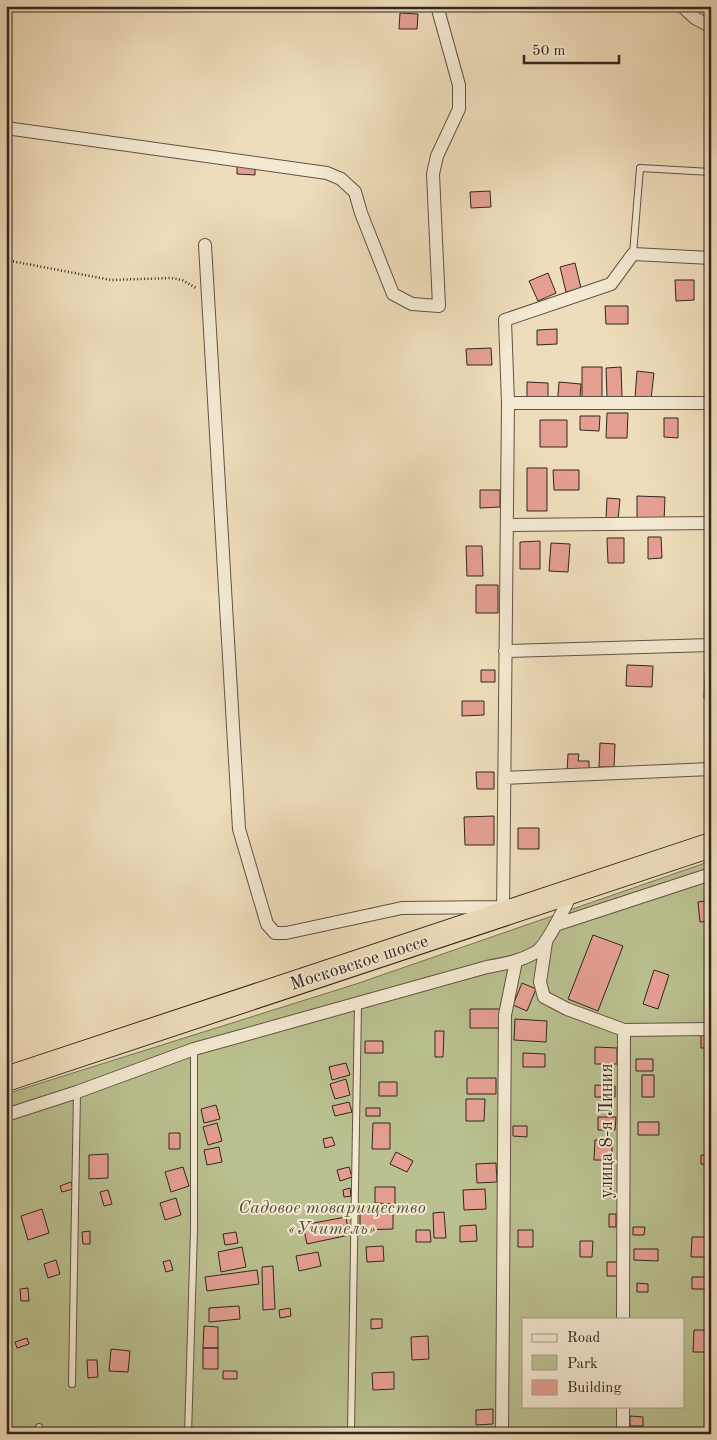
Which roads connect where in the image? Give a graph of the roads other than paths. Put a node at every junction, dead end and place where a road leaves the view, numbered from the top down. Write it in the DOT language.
graph roads {
  1 [pos="437,6"];
  2 [pos="682,6"];
  3 [pos="711,28"];
  4 [pos="6,128"];
  5 [pos="711,172"];
  6 [pos="205,245"];
  7 [pos="633,254"];
  8 [pos="711,258"];
  9 [pos="508,403"];
  10 [pos="711,403"];
  11 [pos="711,523"];
  12 [pos="507,525"];
  13 [pos="711,645"];
  14 [pos="505,651"];
  15 [pos="711,769"];
  16 [pos="504,778"];
  17 [pos="711,845"];
  18 [pos="711,874"];
  19 [pos="573,891"];
  20 [pos="503,911"];
  21 [pos="555,925"];
  22 [pos="546,941"];
  23 [pos="516,961"];
  24 [pos="358,1004"];
  25 [pos="711,1029"];
  26 [pos="624,1030"];
  27 [pos="194,1049"];
  28 [pos="6,1079"];
  29 [pos="77,1092"];
  30 [pos="6,1115"];
  31 [pos="623,1318"];
  32 [pos="72,1384"];
  33 [pos="623,1408"];
  34 [pos="351,1432"];
  35 [pos="188,1434"];
  36 [pos="502,1434"];
  37 [pos="623,1434"];
  1 -- 4 [label="street"];
  2 -- 3 [label="street"];
  5 -- 7 [label="lane"];
  6 -- 20 [label="street"];
  7 -- 8 [label="street"];
  7 -- 9 [label="street"];
  9 -- 10 [label="street"];
  9 -- 12 [label="street"];
  11 -- 12 [label="street"];
  12 -- 14 [label="street"];
  13 -- 14 [label="street"];
  14 -- 16 [label="street"];
  15 -- 16 [label="street"];
  16 -- 20 [label="street"];
  17 -- 19 [label="highway, Московское шоссе"];
  18 -- 21 [label="street"];
  19 -- 20 [label="highway, Московское шоссе"];
  19 -- 21 [label="street"];
  20 -- 28 [label="highway, Московское шоссе"];
  21 -- 22 [label="street"];
  22 -- 23 [label="street"];
  22 -- 26 [label="street"];
  23 -- 24 [label="street"];
  23 -- 36 [label="street"];
  24 -- 27 [label="street"];
  24 -- 34 [label="lane"];
  25 -- 26 [label="street"];
  26 -- 31 [label="street, улица 8-я Линия"];
  27 -- 29 [label="street"];
  27 -- 35 [label="lane"];
  29 -- 30 [label="street"];
  29 -- 32 [label="lane"];
  33 -- 37 [label="street"];
}
